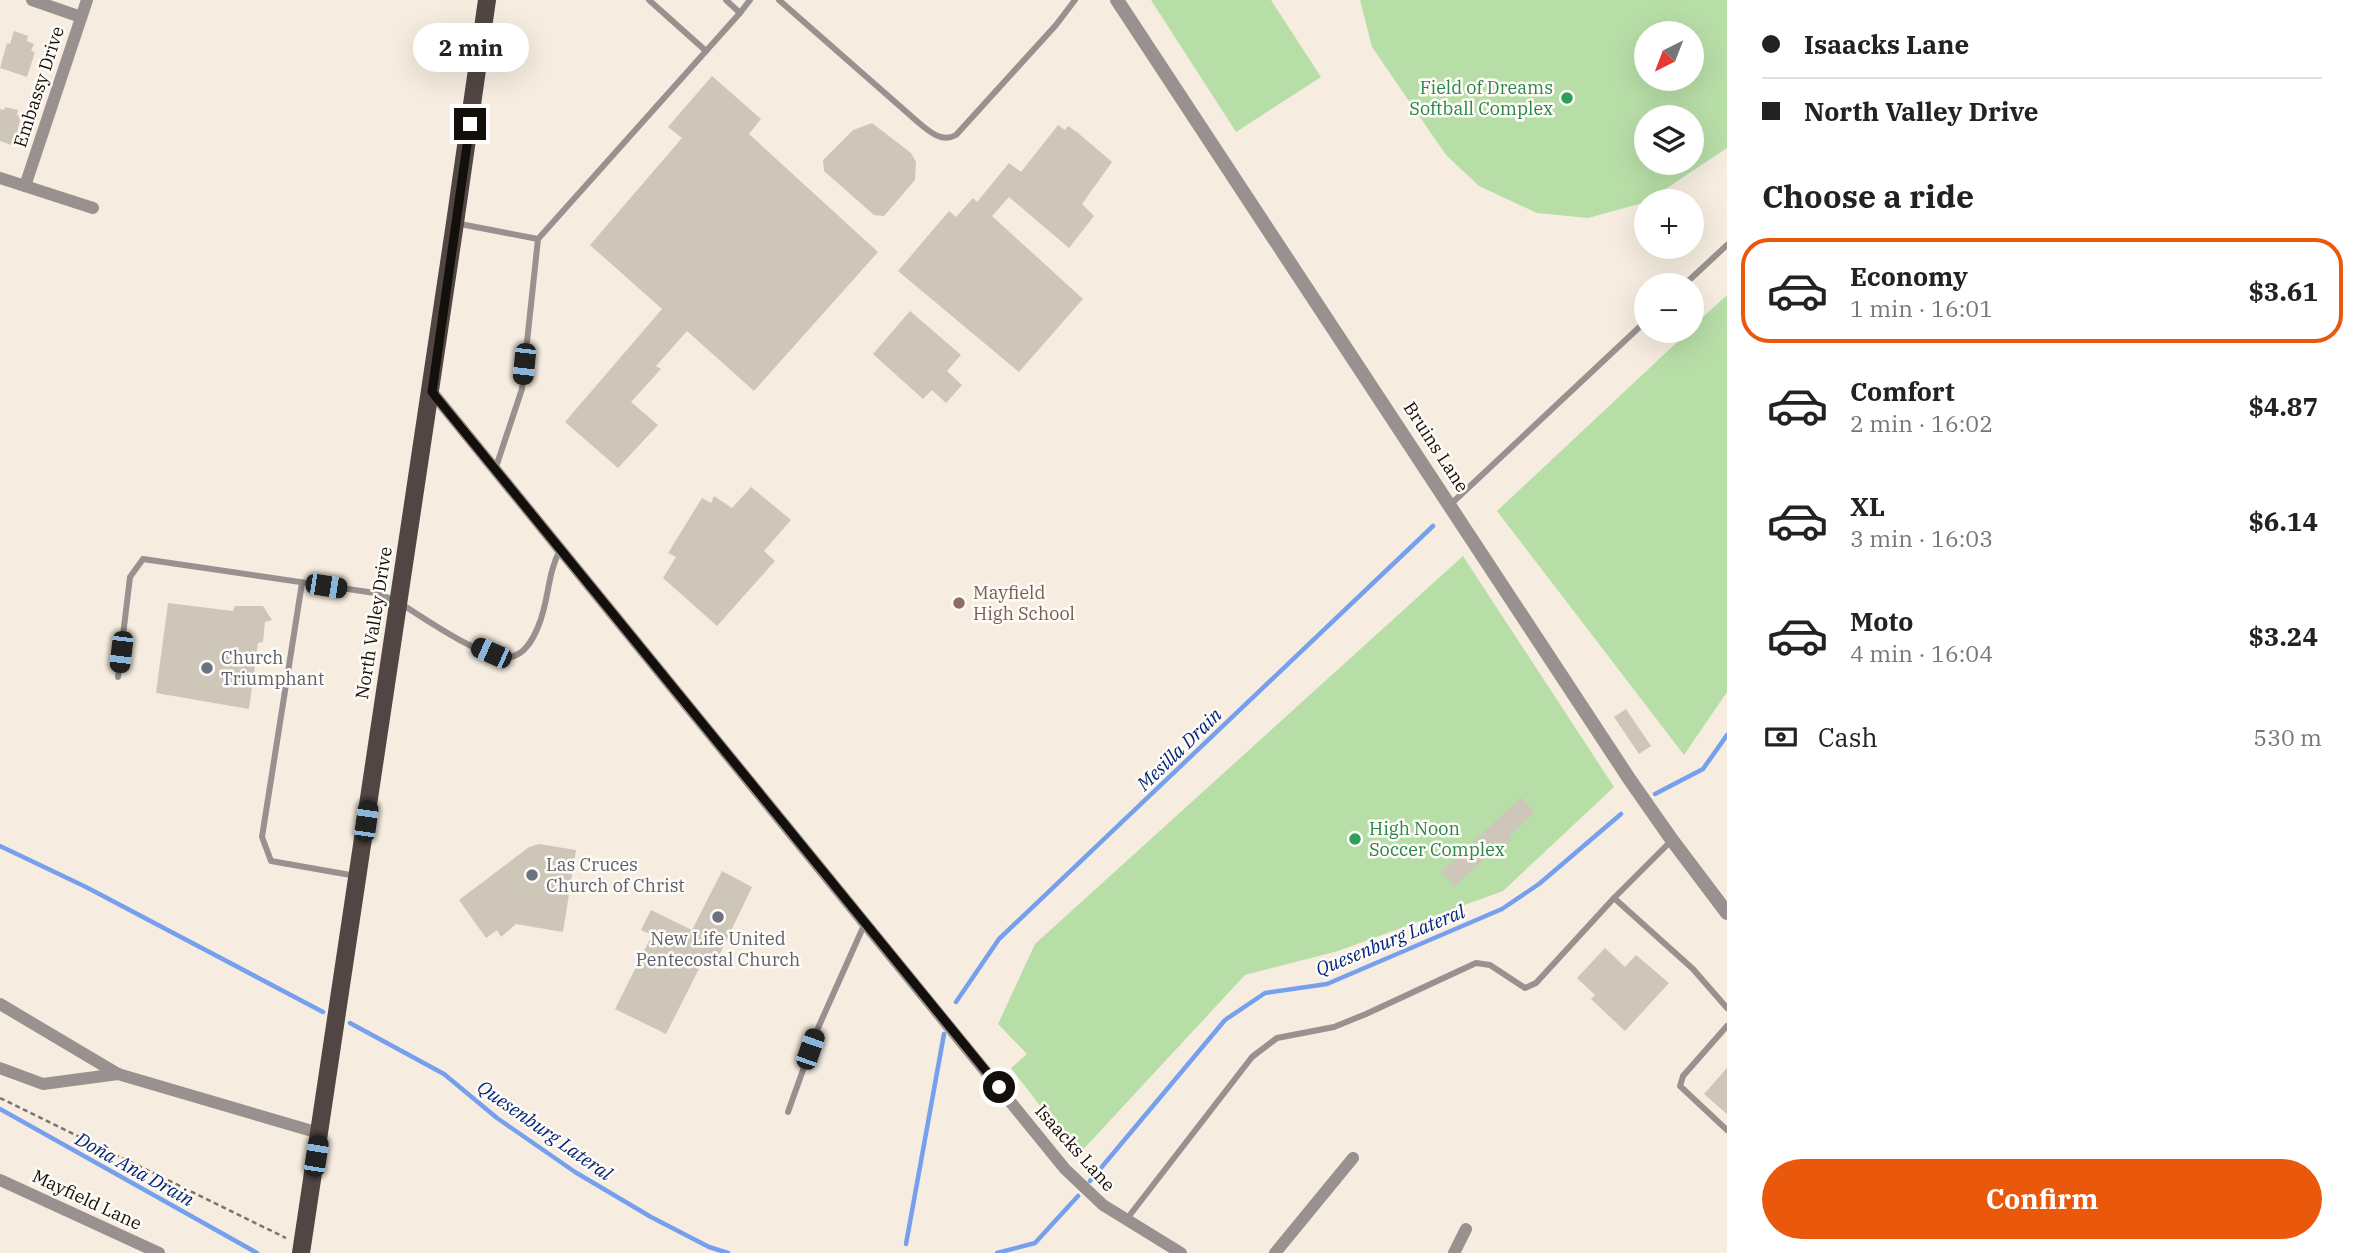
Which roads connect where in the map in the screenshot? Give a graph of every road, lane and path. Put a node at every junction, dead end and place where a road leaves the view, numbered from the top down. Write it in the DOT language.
graph roads {
  1 [pos="32,0"];
  2 [pos="87,0"];
  3 [pos="487,0"];
  4 [pos="649,0"];
  5 [pos="726,0"];
  6 [pos="750,0"];
  7 [pos="779,0"];
  8 [pos="1075,0"];
  9 [pos="1117,0"];
  10 [pos="740,13"];
  11 [pos="81,17"];
  12 [pos="706,51"];
  13 [pos="0,178"];
  14 [pos="25,186"];
  15 [pos="93,208"];
  16 [pos="455,223"];
  17 [pos="538,239"];
  18 [pos="1727,245"];
  19 [pos="1697,273"];
  20 [pos="1634,332"];
  21 [pos="432,392"];
  22 [pos="495,470"];
  23 [pos="1451,505"];
  24 [pos="561,550"];
  25 [pos="302,583"];
  26 [pos="398,601"];
  27 [pos="118,677"];
  28 [pos="1672,840"];
  29 [pos="358,876"];
  30 [pos="1614,898"];
  31 [pos="1727,913"];
  32 [pos="864,923"];
  33 [pos="0,1004"];
  34 [pos="1727,1008"];
  35 [pos="1727,1026"];
  36 [pos="0,1068"];
  37 [pos="118,1074"];
  38 [pos="0,1098"];
  39 [pos="788,1112"];
  40 [pos="1727,1130"];
  41 [pos="319,1133"];
  42 [pos="1353,1158"];
  43 [pos="0,1181"];
  44 [pos="1126,1220"];
  45 [pos="1466,1229"];
  46 [pos="301,1250"];
  47 [pos="159,1253"];
  48 [pos="1181,1253"];
  49 [pos="1275,1253"];
  50 [pos="1454,1253"];
  1 -- 11 [label="street"];
  2 -- 11 [label="street, Embassy Drive"];
  3 -- 16 [label="main road, North Valley Drive"];
  4 -- 12 [label="lane"];
  5 -- 10 [label="lane"];
  6 -- 10 [label="lane"];
  7 -- 8 [label="lane"];
  9 -- 23 [label="street, Bruins Lane"];
  10 -- 12 [label="lane"];
  11 -- 14 [label="street, Embassy Drive"];
  12 -- 17 [label="lane"];
  13 -- 14 [label="street"];
  14 -- 15 [label="street"];
  16 -- 17 [label="lane"];
  16 -- 21 [label="main road, North Valley Drive"];
  17 -- 22 [label="lane"];
  18 -- 19 [label="lane"];
  20 -- 23 [label="lane"];
  21 -- 22 [label="street, Isaacks Lane"];
  21 -- 26 [label="main road, North Valley Drive"];
  22 -- 24 [label="street, Isaacks Lane"];
  23 -- 28 [label="street, Bruins Lane"];
  24 -- 26 [label="lane"];
  24 -- 32 [label="street, Isaacks Lane"];
  25 -- 26 [label="lane"];
  25 -- 27 [label="lane"];
  25 -- 29 [label="lane"];
  26 -- 29 [label="main road, North Valley Drive"];
  28 -- 30 [label="lane"];
  28 -- 31 [label="street, Bruins Lane"];
  29 -- 41 [label="main road, North Valley Drive"];
  30 -- 34 [label="lane"];
  30 -- 44 [label="lane"];
  32 -- 39 [label="lane"];
  32 -- 44 [label="street, Isaacks Lane"];
  33 -- 37 [label="street"];
  35 -- 40 [label="lane"];
  36 -- 37 [label="street"];
  37 -- 41 [label="street"];
  38 -- 46 [label="path"];
  41 -- 46 [label="main road, North Valley Drive"];
  42 -- 49 [label="street"];
  43 -- 47 [label="street, Mayfield Lane"];
  44 -- 48 [label="street, Isaacks Lane"];
  45 -- 50 [label="street"];
}
